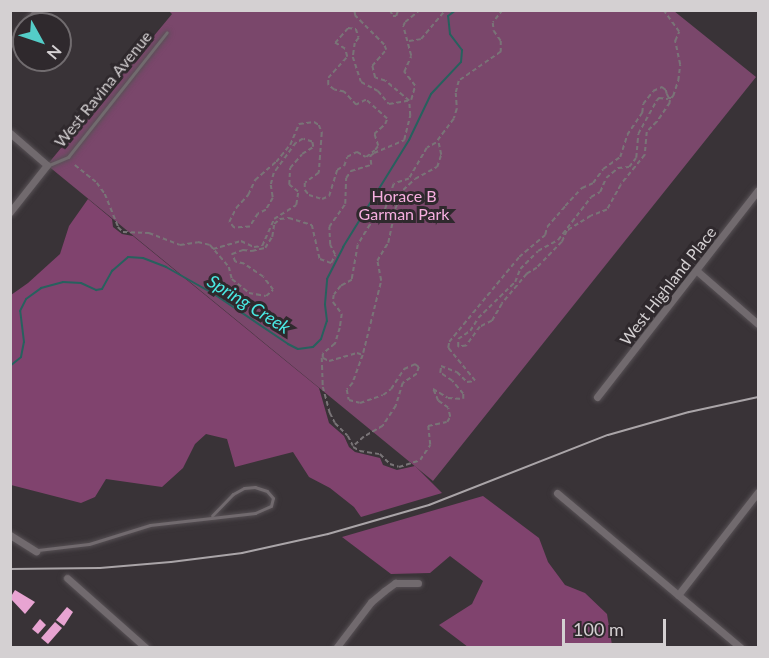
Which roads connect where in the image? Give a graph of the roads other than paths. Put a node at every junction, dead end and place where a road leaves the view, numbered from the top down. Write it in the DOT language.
graph roads {
  1 [pos="167,32"];
  2 [pos="10,133"];
  3 [pos="47,165"];
  4 [pos="759,190"];
  5 [pos="10,212"];
  6 [pos="697,272"];
  7 [pos="759,324"];
  8 [pos="597,397"];
  9 [pos="759,492"];
  10 [pos="557,494"];
  11 [pos="212,516"];
  12 [pos="10,535"];
  13 [pos="36,550"];
  14 [pos="67,578"];
  15 [pos="418,583"];
  16 [pos="678,595"];
  17 [pos="146,648"];
  18 [pos="336,648"];
  19 [pos="741,648"];
  1 -- 3 [label="lane, West Ravina Avenue"];
  2 -- 3 [label="street"];
  3 -- 5 [label="street, West Ravina Avenue"];
  4 -- 6 [label="street, West Highland Place"];
  6 -- 7 [label="street"];
  6 -- 8 [label="street, West Highland Place"];
  9 -- 16 [label="street"];
  10 -- 16 [label="street"];
  11 -- 11 [label="lane"];
  11 -- 13 [label="lane"];
  12 -- 13 [label="street"];
  14 -- 17 [label="street"];
  15 -- 18 [label="street"];
  16 -- 19 [label="street"];
}
